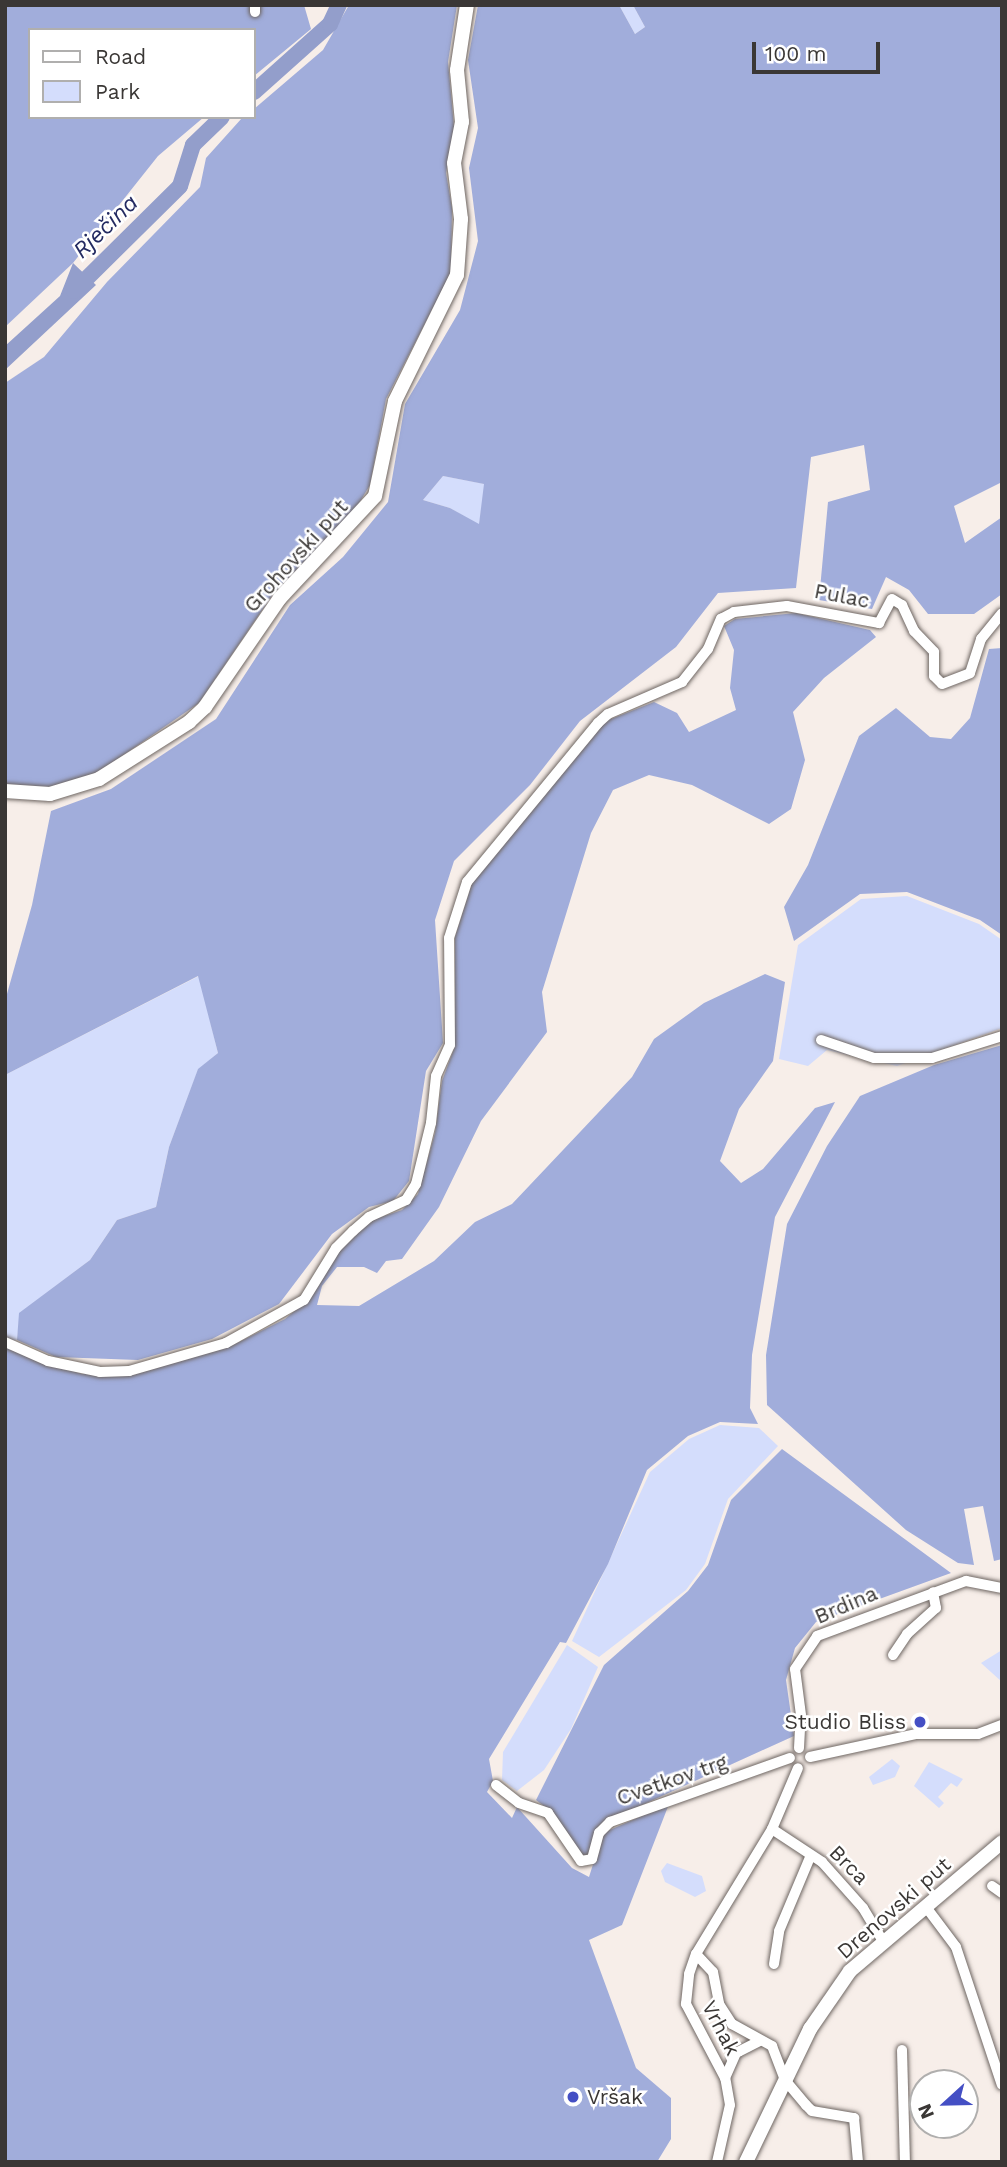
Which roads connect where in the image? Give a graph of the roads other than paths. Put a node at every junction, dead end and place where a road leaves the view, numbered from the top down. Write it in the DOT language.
graph roads {
  1 [pos="467,5"];
  2 [pos="1002,613"];
  3 [pos="5,791"];
  4 [pos="1002,1036"];
  5 [pos="821,1040"];
  6 [pos="5,1342"];
  7 [pos="1002,1588"];
  8 [pos="933,1592"];
  9 [pos="893,1655"];
  10 [pos="1002,1726"];
  11 [pos="799,1748"];
  12 [pos="810,1757"];
  13 [pos="790,1758"];
  14 [pos="798,1768"];
  15 [pos="496,1785"];
  16 [pos="772,1829"];
  17 [pos="1002,1842"];
  18 [pos="811,1855"];
  19 [pos="926,1907"];
  20 [pos="884,1943"];
  21 [pos="696,1954"];
  22 [pos="774,1964"];
  23 [pos="760,2041"];
  24 [pos="902,2050"];
  25 [pos="724,2078"];
  26 [pos="785,2080"];
  27 [pos="1002,2085"];
  28 [pos="717,2162"];
  29 [pos="746,2162"];
  30 [pos="858,2162"];
  31 [pos="905,2162"];
  1 -- 3 [label="main road, Grohovski put"];
  2 -- 6 [label="street, Pulac"];
  4 -- 5 [label="street"];
  7 -- 8 [label="street, Brdina"];
  8 -- 9 [label="street"];
  8 -- 11 [label="street, Brdina"];
  10 -- 12 [label="street"];
  11 -- 12 [label="street"];
  11 -- 13 [label="street, Cvetkov trg"];
  12 -- 14 [label="street"];
  13 -- 14 [label="street"];
  13 -- 15 [label="street, Cvetkov trg"];
  14 -- 16 [label="street"];
  16 -- 18 [label="street, Brca"];
  16 -- 21 [label="street"];
  17 -- 19 [label="main road, Drenovski put"];
  18 -- 20 [label="street, Brca"];
  18 -- 22 [label="street"];
  19 -- 20 [label="main road, Drenovski put"];
  19 -- 27 [label="street"];
  20 -- 26 [label="main road, Drenovski put"];
  21 -- 23 [label="street"];
  21 -- 25 [label="street, Vrhak"];
  23 -- 25 [label="street, Vrhak"];
  23 -- 26 [label="street"];
  24 -- 31 [label="street"];
  25 -- 28 [label="street, Vrhak"];
  26 -- 29 [label="main road, Drenovski put"];
  26 -- 30 [label="street"];
}
